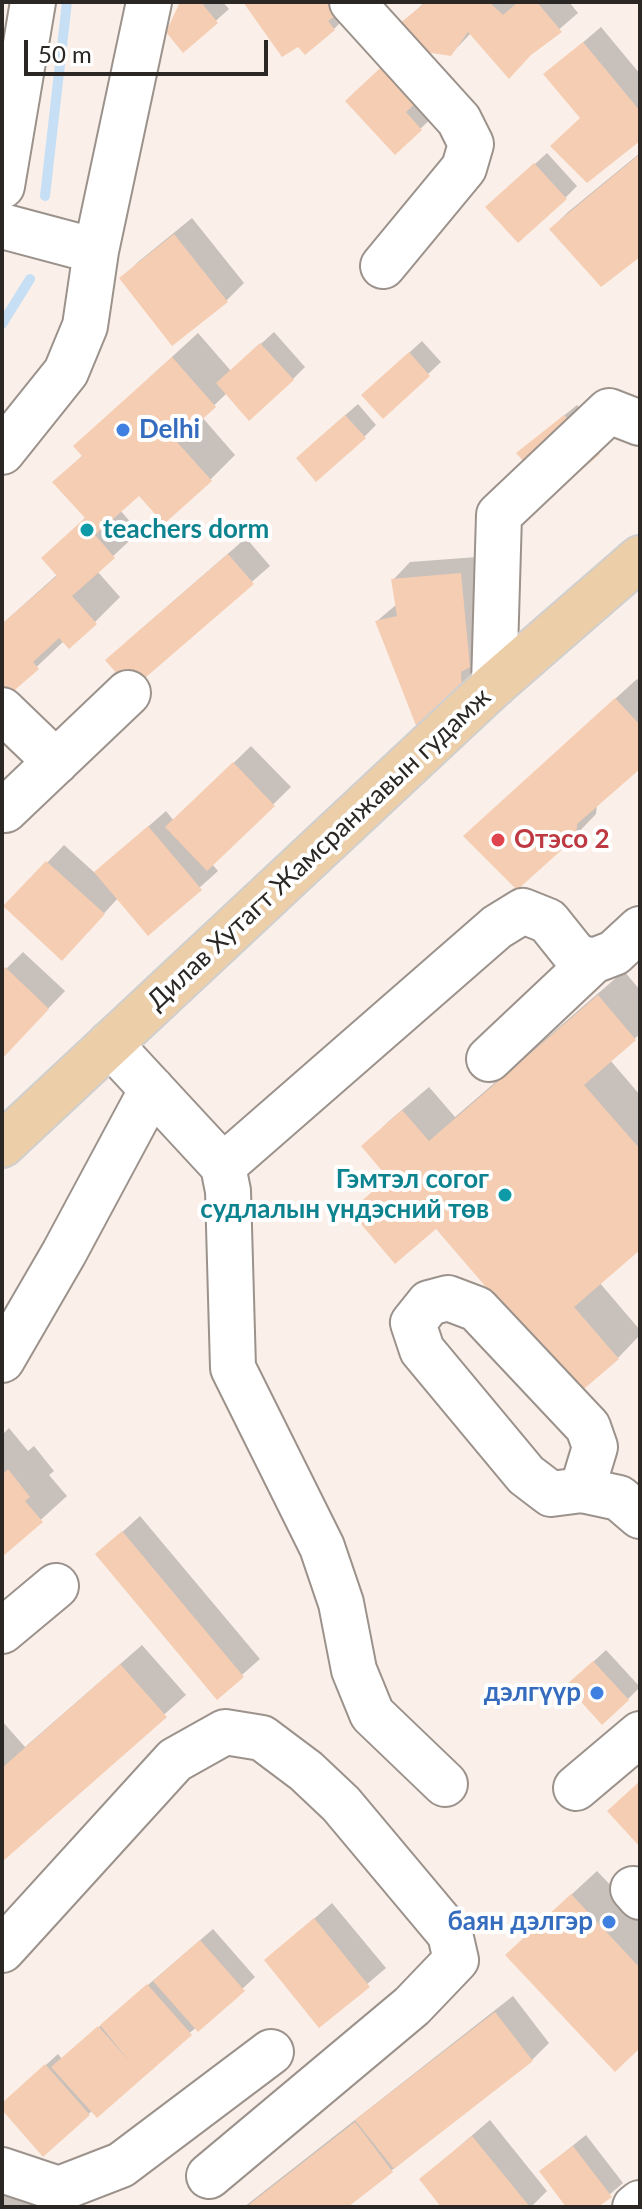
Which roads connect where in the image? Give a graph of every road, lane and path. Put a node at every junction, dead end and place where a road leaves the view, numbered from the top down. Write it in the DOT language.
graph roads {
  1 [pos="33,2"];
  2 [pos="149,2"];
  3 [pos="352,2"];
  4 [pos="2,186"];
  5 [pos="2,226"];
  6 [pos="96,251"];
  7 [pos="383,266"];
  8 [pos="640,423"];
  9 [pos="2,452"];
  10 [pos="640,558"];
  11 [pos="494,685"];
  12 [pos="128,693"];
  13 [pos="2,710"];
  14 [pos="56,762"];
  15 [pos="5,810"];
  16 [pos="640,929"];
  17 [pos="593,961"];
  18 [pos="110,1044"];
  19 [pos="489,1059"];
  20 [pos="152,1089"];
  21 [pos="2,1145"];
  22 [pos="223,1166"];
  23 [pos="2,1360"];
  24 [pos="582,1490"];
  25 [pos="640,1516"];
  26 [pos="56,1586"];
  27 [pos="2,1631"];
  28 [pos="640,1734"];
  29 [pos="445,1784"];
  30 [pos="576,1788"];
  31 [pos="2,1950"];
  32 [pos="271,2052"];
  33 [pos="2,2170"];
  34 [pos="209,2176"];
  1 -- 4 [label="street"];
  2 -- 6 [label="street"];
  3 -- 7 [label="street"];
  5 -- 6 [label="street"];
  6 -- 9 [label="street"];
  8 -- 11 [label="street"];
  10 -- 11 [label="main road, Дилав Хутагт Жамсранжавын гудамж"];
  11 -- 18 [label="main road, Дилав Хутагт Жамсранжавын гудамж"];
  12 -- 14 [label="street"];
  13 -- 14 [label="street"];
  14 -- 15 [label="street"];
  16 -- 17 [label="street"];
  17 -- 19 [label="street"];
  17 -- 22 [label="street"];
  18 -- 20 [label="street"];
  18 -- 21 [label="main road, Дилав Хутагт Жамсранжавын гудамж"];
  20 -- 22 [label="street"];
  20 -- 23 [label="street"];
  22 -- 29 [label="street"];
  24 -- 24 [label="street"];
  24 -- 25 [label="street"];
  26 -- 27 [label="street"];
  28 -- 30 [label="street"];
  31 -- 34 [label="street"];
  32 -- 33 [label="street"];
}
